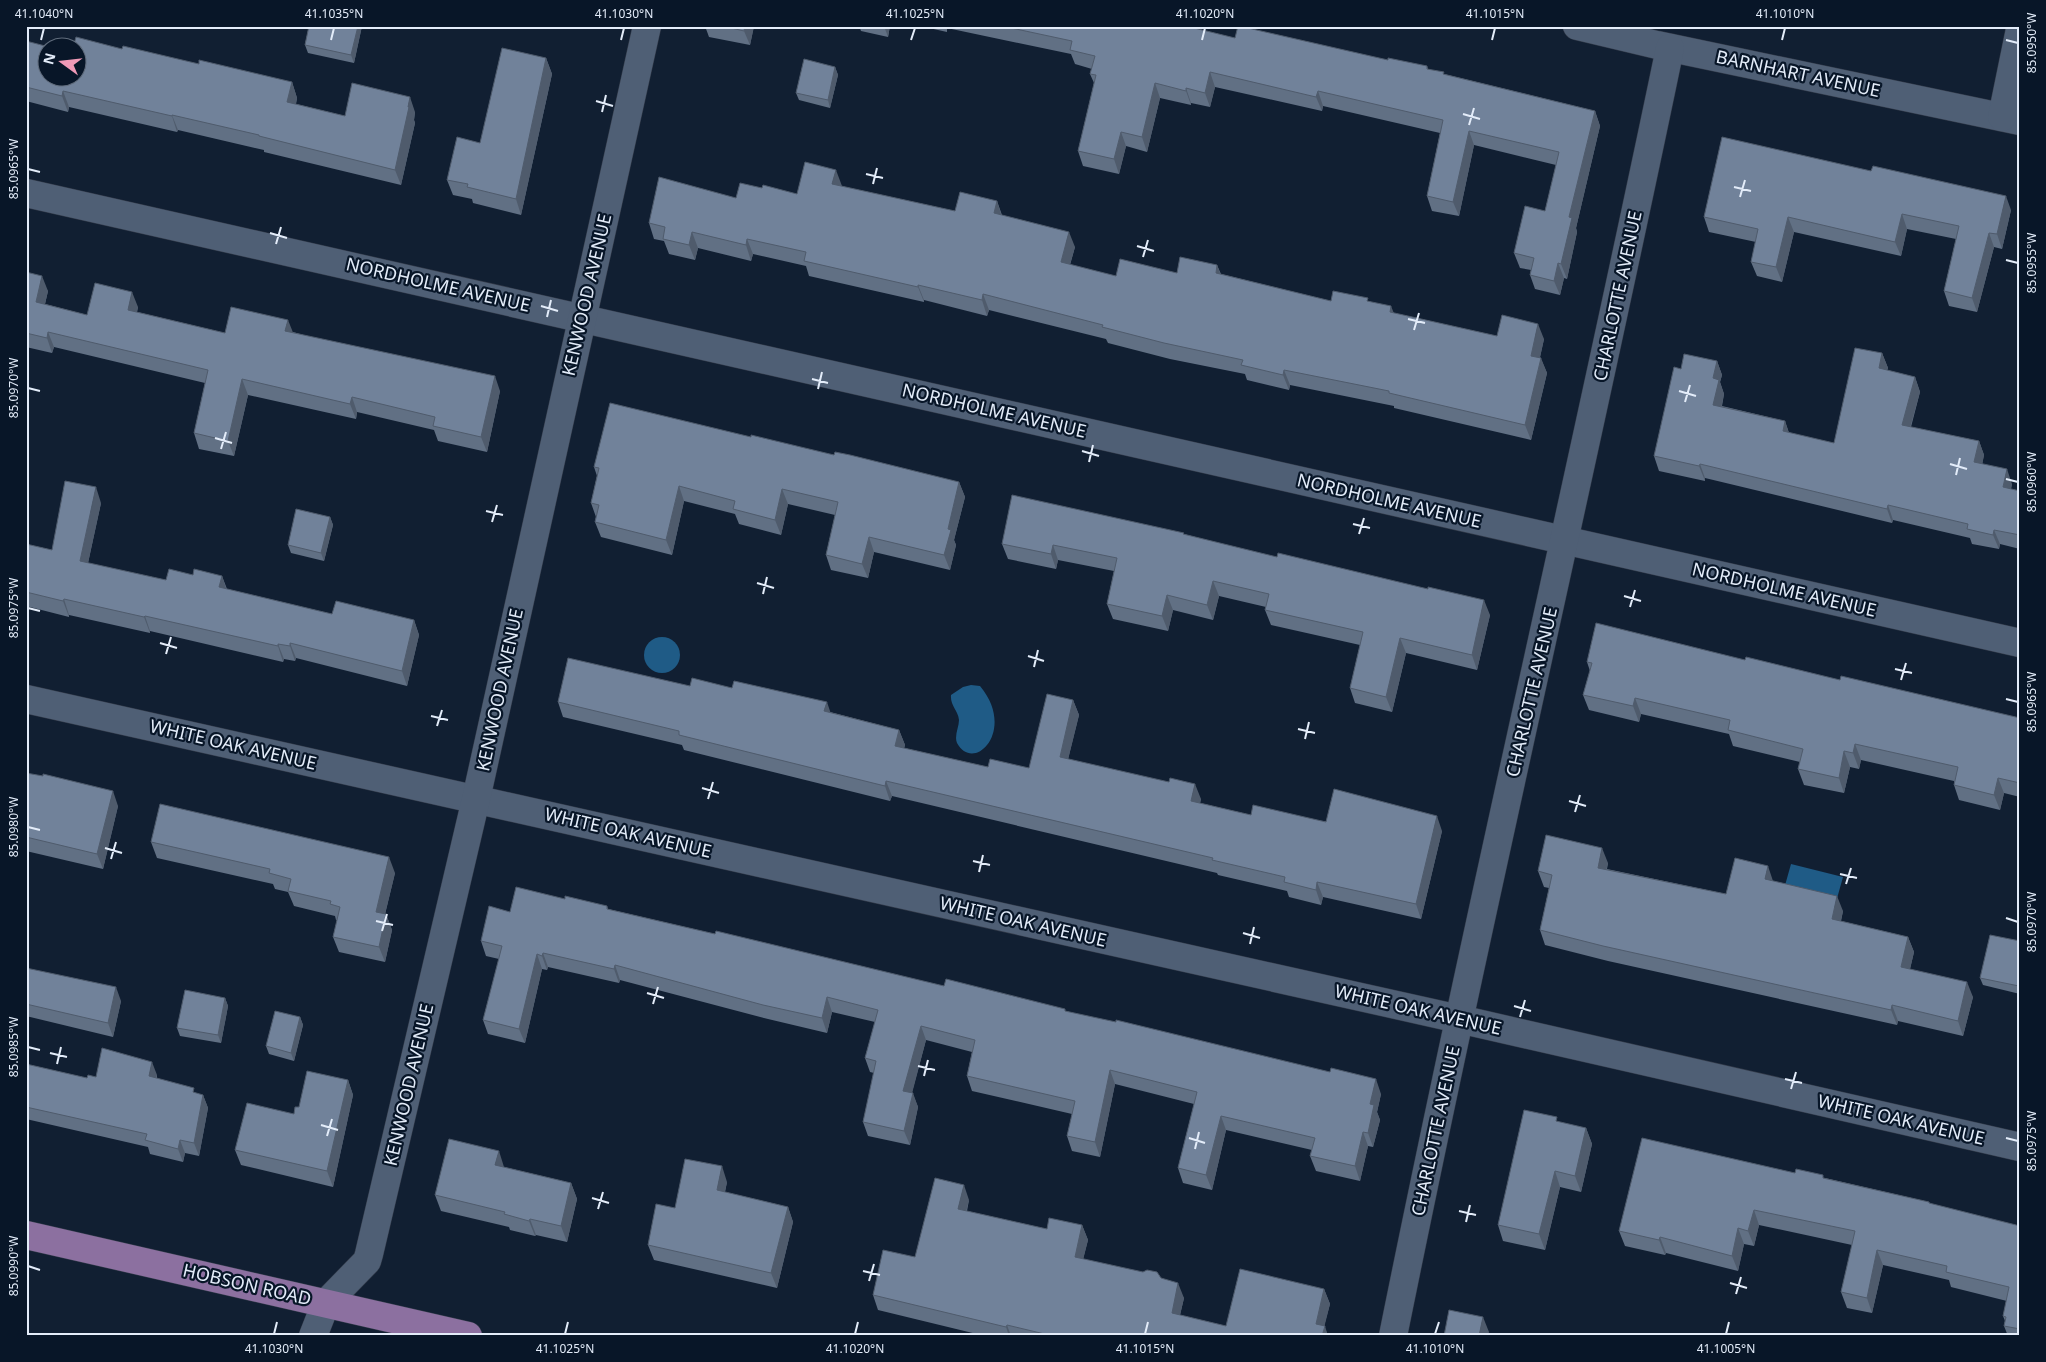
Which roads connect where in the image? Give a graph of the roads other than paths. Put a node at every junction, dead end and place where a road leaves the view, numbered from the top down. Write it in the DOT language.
graph roads {
  1 [pos="647,26"];
  2 [pos="1577,26"];
  3 [pos="2020,29"];
  4 [pos="1670,48"];
  5 [pos="2011,119"];
  6 [pos="26,193"];
  7 [pos="582,317"];
  8 [pos="1565,542"];
  9 [pos="2020,643"];
  10 [pos="26,699"];
  11 [pos="476,799"];
  12 [pos="1459,1019"];
  13 [pos="2020,1147"];
  14 [pos="26,1235"];
  15 [pos="326,1303"];
  16 [pos="313,1336"];
  17 [pos="468,1336"];
  18 [pos="1393,1336"];
  1 -- 7 [label="street, KENWOOD AVENUE"];
  2 -- 4 [label="street, BARNHART AVENUE"];
  3 -- 5 [label="street"];
  4 -- 5 [label="street, BARNHART AVENUE"];
  4 -- 8 [label="street, CHARLOTTE AVENUE"];
  6 -- 7 [label="street, NORDHOLME AVENUE"];
  7 -- 8 [label="street, NORDHOLME AVENUE"];
  7 -- 11 [label="street, KENWOOD AVENUE"];
  8 -- 9 [label="street, NORDHOLME AVENUE"];
  8 -- 12 [label="street, CHARLOTTE AVENUE"];
  10 -- 11 [label="street, WHITE OAK AVENUE"];
  11 -- 12 [label="street, WHITE OAK AVENUE"];
  11 -- 15 [label="street, KENWOOD AVENUE"];
  12 -- 13 [label="street, WHITE OAK AVENUE"];
  12 -- 18 [label="street, CHARLOTTE AVENUE"];
  14 -- 15 [label="main road, HOBSON ROAD"];
  15 -- 16 [label="street, KENWOOD AVENUE"];
  15 -- 17 [label="main road, HOBSON ROAD"];
}
